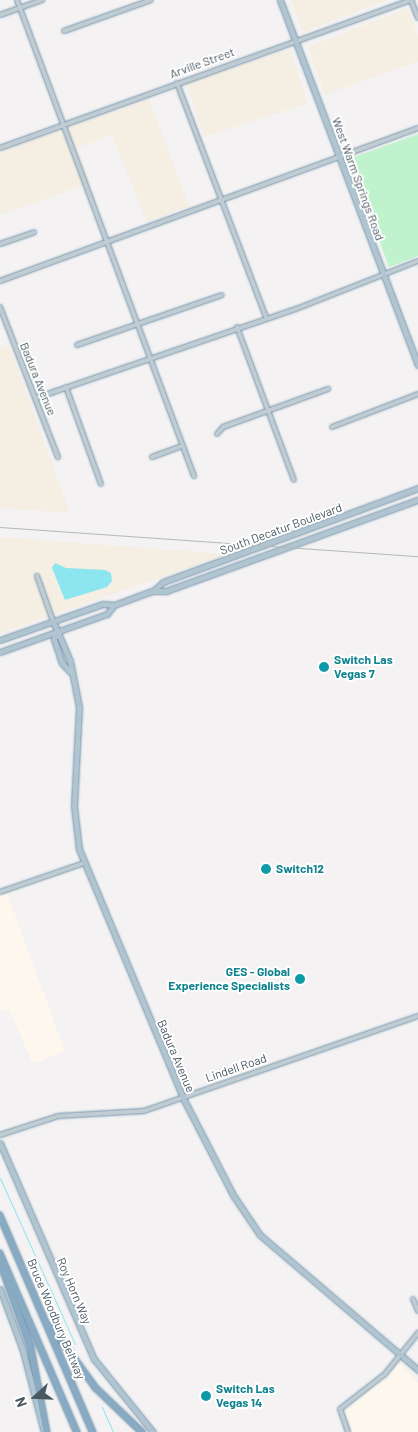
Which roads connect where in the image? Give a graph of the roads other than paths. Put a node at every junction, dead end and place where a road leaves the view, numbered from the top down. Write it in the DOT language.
graph roads {
  1 [pos="17,0"];
  2 [pos="42,0"];
  3 [pos="148,0"];
  4 [pos="280,0"];
  5 [pos="411,0"];
  6 [pos="20,8"];
  7 [pos="0,15"];
  8 [pos="418,18"];
  9 [pos="64,31"];
  10 [pos="295,41"];
  11 [pos="177,83"];
  12 [pos="64,125"];
  13 [pos="418,128"];
  14 [pos="0,148"];
  15 [pos="338,157"];
  16 [pos="224,200"];
  17 [pos="34,232"];
  18 [pos="108,242"];
  19 [pos="0,244"];
  20 [pos="418,261"];
  21 [pos="383,274"];
  22 [pos="0,281"];
  23 [pos="222,295"];
  24 [pos="0,307"];
  25 [pos="266,317"];
  26 [pos="138,325"];
  27 [pos="237,327"];
  28 [pos="77,345"];
  29 [pos="150,358"];
  30 [pos="418,364"];
  31 [pos="66,387"];
  32 [pos="328,389"];
  33 [pos="418,394"];
  34 [pos="36,398"];
  35 [pos="269,411"];
  36 [pos="332,427"];
  37 [pos="217,434"];
  38 [pos="182,446"];
  39 [pos="152,457"];
  40 [pos="58,458"];
  41 [pos="194,476"];
  42 [pos="294,480"];
  43 [pos="101,484"];
  44 [pos="418,488"];
  45 [pos="418,500"];
  46 [pos="38,576"];
  47 [pos="152,591"];
  48 [pos="114,605"];
  49 [pos="53,621"];
  50 [pos="57,632"];
  51 [pos="0,640"];
  52 [pos="0,652"];
  53 [pos="84,863"];
  54 [pos="0,892"];
  55 [pos="418,1016"];
  56 [pos="183,1098"];
  57 [pos="0,1135"];
  58 [pos="0,1143"];
  59 [pos="0,1215"];
  60 [pos="0,1253"];
  61 [pos="0,1262"];
  62 [pos="0,1289"];
  63 [pos="414,1299"];
  64 [pos="418,1311"];
  65 [pos="45,1318"];
  66 [pos="418,1333"];
  67 [pos="402,1354"];
  68 [pos="418,1370"];
  69 [pos="46,1432"];
  70 [pos="77,1432"];
  71 [pos="94,1432"];
  72 [pos="142,1432"];
  73 [pos="153,1432"];
  74 [pos="348,1432"];
  1 -- 6 [label="street"];
  2 -- 6 [label="street"];
  3 -- 9 [label="street"];
  4 -- 10 [label="main road, West Warm Springs Road"];
  5 -- 8 [label="street"];
  5 -- 10 [label="street, Arville Street"];
  6 -- 7 [label="street"];
  6 -- 12 [label="street"];
  10 -- 11 [label="street, Arville Street"];
  10 -- 15 [label="main road, West Warm Springs Road"];
  11 -- 12 [label="street, Arville Street"];
  11 -- 16 [label="street"];
  12 -- 14 [label="street, Arville Street"];
  12 -- 18 [label="street"];
  13 -- 15 [label="street"];
  15 -- 16 [label="street"];
  15 -- 21 [label="main road, West Warm Springs Road"];
  16 -- 18 [label="street"];
  16 -- 25 [label="street"];
  17 -- 19 [label="street"];
  18 -- 22 [label="street"];
  18 -- 26 [label="street"];
  20 -- 21 [label="street"];
  21 -- 25 [label="street"];
  21 -- 30 [label="main road, West Warm Springs Road"];
  23 -- 26 [label="street"];
  24 -- 34 [label="street, Badura Avenue"];
  25 -- 27 [label="street"];
  26 -- 28 [label="street"];
  26 -- 29 [label="street"];
  27 -- 29 [label="street"];
  27 -- 35 [label="street"];
  29 -- 31 [label="street"];
  29 -- 38 [label="street"];
  31 -- 34 [label="street"];
  31 -- 43 [label="street"];
  32 -- 35 [label="street"];
  33 -- 36 [label="street"];
  34 -- 40 [label="street, Badura Avenue"];
  35 -- 37 [label="street"];
  35 -- 42 [label="street"];
  38 -- 39 [label="street"];
  38 -- 41 [label="street"];
  44 -- 47 [label="main road, South Decatur Boulevard"];
  45 -- 47 [label="main road, South Decatur Boulevard"];
  46 -- 49 [label="street, Badura Avenue"];
  47 -- 48 [label="main road, South Decatur Boulevard"];
  48 -- 49 [label="main road, South Decatur Boulevard"];
  48 -- 50 [label="main road, South Decatur Boulevard"];
  49 -- 50 [label="main road, Badura Avenue"];
  49 -- 51 [label="main road, South Decatur Boulevard"];
  50 -- 52 [label="main road, South Decatur Boulevard"];
  50 -- 53 [label="main road, Badura Avenue"];
  53 -- 54 [label="street"];
  53 -- 56 [label="main road, Badura Avenue"];
  55 -- 56 [label="street, Lindell Road"];
  56 -- 57 [label="street, Lindell Road"];
  56 -- 67 [label="main road, Badura Avenue"];
  58 -- 73 [label="main road, Roy Horn Way"];
  59 -- 65 [label="highway, Bruce Woodbury Beltway"];
  60 -- 70 [label="highway, Bruce Woodbury Beltway"];
  61 -- 69 [label="highway"];
  62 -- 69 [label="main road"];
  63 -- 64 [label="street"];
  65 -- 71 [label="highway, Bruce Woodbury Beltway"];
  65 -- 72 [label="highway"];
  66 -- 67 [label="street"];
  67 -- 68 [label="main road, Badura Avenue"];
  67 -- 74 [label="street"];
}
